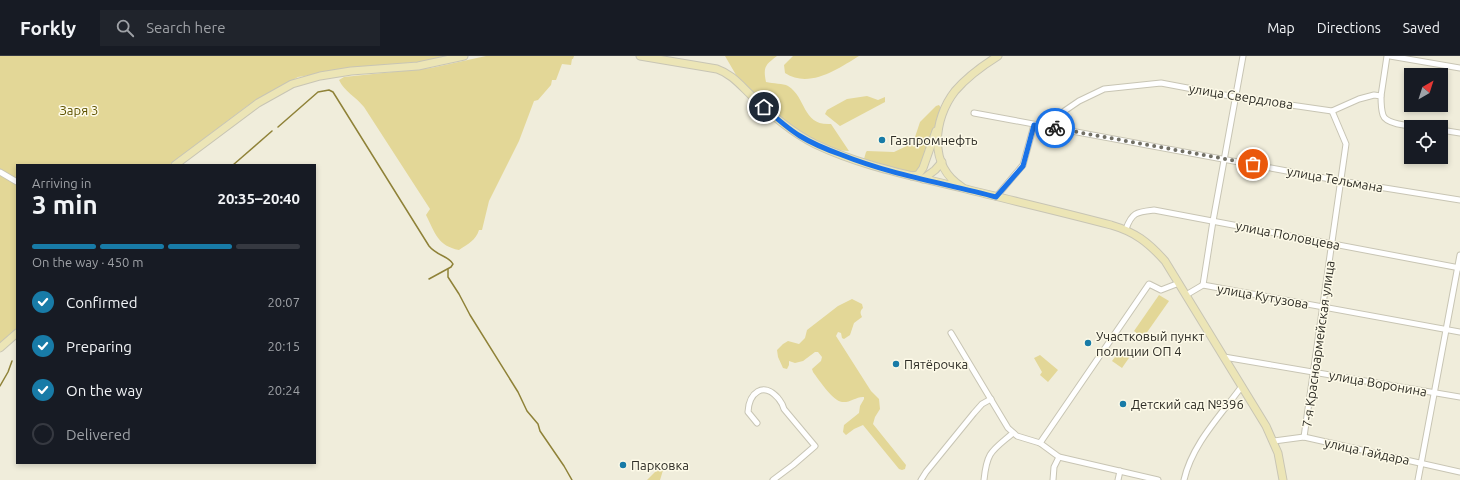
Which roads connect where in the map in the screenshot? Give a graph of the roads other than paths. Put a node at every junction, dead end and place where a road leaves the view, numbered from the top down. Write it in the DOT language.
graph roads {
  1 [pos="464,56"];
  2 [pos="640,56"];
  3 [pos="998,56"];
  4 [pos="1243,56"];
  5 [pos="1388,56"];
  6 [pos="1460,68"];
  7 [pos="1381,96"];
  8 [pos="1235,97"];
  9 [pos="1332,110"];
  10 [pos="974,113"];
  11 [pos="939,124"];
  12 [pos="1404,124"];
  13 [pos="1034,125"];
  14 [pos="1052,127"];
  15 [pos="1448,131"];
  16 [pos="1460,133"];
  17 [pos="1224,159"];
  18 [pos="942,162"];
  19 [pos="176,164"];
  20 [pos="0,172"];
  21 [pos="908,176"];
  22 [pos="923,179"];
  23 [pos="16,181"];
  24 [pos="1341,181"];
  25 [pos="966,189"];
  26 [pos="996,197"];
  27 [pos="1460,200"];
  28 [pos="1213,221"];
  29 [pos="1126,229"];
  30 [pos="1332,244"];
  31 [pos="1460,255"];
  32 [pos="1459,268"];
  33 [pos="1179,283"];
  34 [pos="1203,285"];
  35 [pos="1186,295"];
  36 [pos="1323,307"];
  37 [pos="1447,330"];
  38 [pos="1460,332"];
  39 [pos="951,333"];
  40 [pos="16,334"];
  41 [pos="0,348"];
  42 [pos="1224,357"];
  43 [pos="1314,372"];
  44 [pos="1242,386"];
  45 [pos="1434,393"];
  46 [pos="1460,398"];
  47 [pos="991,399"];
  48 [pos="757,423"];
  49 [pos="1013,433"];
  50 [pos="1304,437"];
  51 [pos="1274,441"];
  52 [pos="1040,443"];
  53 [pos="1060,457"];
  54 [pos="1422,462"];
  55 [pos="1120,471"];
  56 [pos="1460,472"];
  57 [pos="773,480"];
  58 [pos="921,480"];
  59 [pos="984,480"];
  60 [pos="1053,480"];
  61 [pos="1118,480"];
  62 [pos="1158,480"];
  63 [pos="1184,480"];
  64 [pos="1283,480"];
  65 [pos="1418,480"];
  1 -- 19 [label="street"];
  2 -- 21 [label="street"];
  3 -- 11 [label="street"];
  4 -- 8 [label="street"];
  5 -- 6 [label="street"];
  5 -- 7 [label="street"];
  7 -- 9 [label="street, улица Свердлова"];
  7 -- 12 [label="street"];
  8 -- 9 [label="street, улица Свердлова"];
  8 -- 14 [label="street, улица Свердлова"];
  8 -- 17 [label="street"];
  9 -- 24 [label="street, 7-я Красноармейская улица"];
  10 -- 13 [label="street, улица Тельмана"];
  11 -- 18 [label="street"];
  11 -- 21 [label="street"];
  13 -- 14 [label="street, улица Тельмана"];
  13 -- 26 [label="street"];
  14 -- 17 [label="street, улица Тельмана"];
  15 -- 16 [label="street"];
  17 -- 24 [label="street, улица Тельмана"];
  17 -- 28 [label="street"];
  18 -- 22 [label="street"];
  18 -- 25 [label="street"];
  20 -- 23 [label="street"];
  21 -- 22 [label="street"];
  22 -- 25 [label="street"];
  24 -- 27 [label="street, улица Тельмана"];
  24 -- 30 [label="street, 7-я Красноармейская улица"];
  25 -- 26 [label="street"];
  26 -- 29 [label="street"];
  28 -- 29 [label="street, улица Половцева"];
  28 -- 30 [label="street, улица Половцева"];
  28 -- 34 [label="street"];
  29 -- 33 [label="street"];
  30 -- 32 [label="street, улица Половцева"];
  30 -- 36 [label="street, 7-я Красноармейская улица"];
  31 -- 32 [label="street"];
  32 -- 37 [label="street"];
  33 -- 35 [label="street"];
  33 -- 52 [label="street"];
  34 -- 35 [label="street, улица Кутузова"];
  34 -- 36 [label="street, улица Кутузова"];
  35 -- 42 [label="street"];
  36 -- 37 [label="street, улица Кутузова"];
  36 -- 43 [label="street, 7-я Красноармейская улица"];
  37 -- 38 [label="street, улица Кутузова"];
  37 -- 45 [label="street"];
  39 -- 47 [label="street"];
  40 -- 41 [label="street"];
  42 -- 43 [label="street, улица Воронина"];
  42 -- 44 [label="street"];
  43 -- 45 [label="street, улица Воронина"];
  43 -- 50 [label="street, 7-я Красноармейская улица"];
  44 -- 51 [label="street"];
  44 -- 63 [label="street"];
  45 -- 46 [label="street, улица Воронина"];
  45 -- 54 [label="street"];
  47 -- 49 [label="street"];
  47 -- 58 [label="street"];
  48 -- 57 [label="street"];
  49 -- 52 [label="street"];
  49 -- 59 [label="street"];
  50 -- 51 [label="street, улица Гайдара"];
  50 -- 54 [label="street, улица Гайдара"];
  51 -- 64 [label="street"];
  52 -- 53 [label="street"];
  53 -- 55 [label="street"];
  53 -- 60 [label="street"];
  54 -- 56 [label="street, улица Гайдара"];
  54 -- 65 [label="street"];
  55 -- 61 [label="street"];
  55 -- 62 [label="street"];
}
